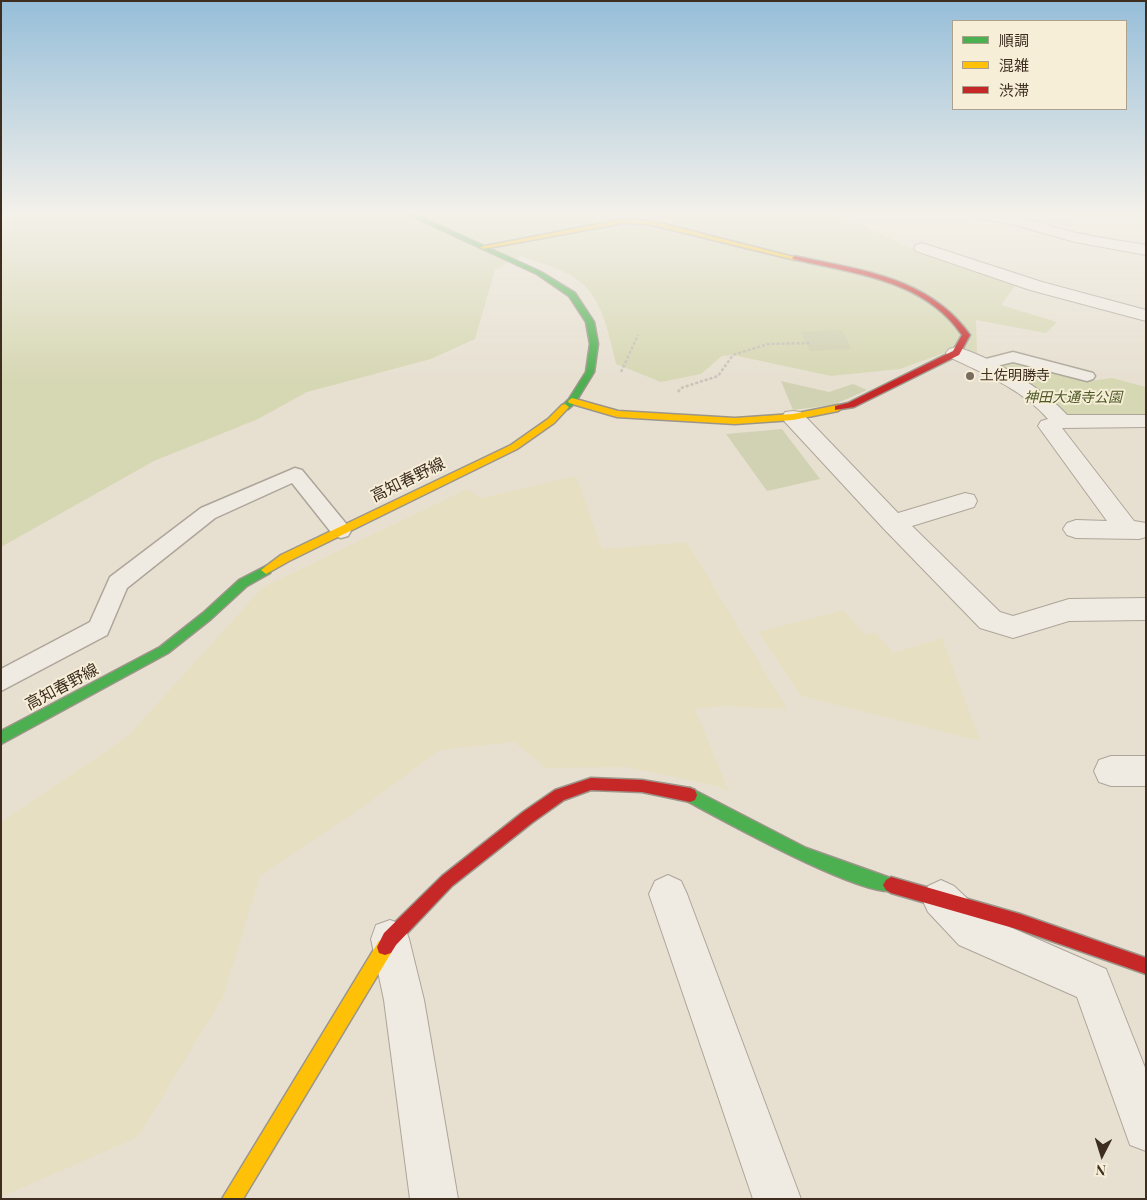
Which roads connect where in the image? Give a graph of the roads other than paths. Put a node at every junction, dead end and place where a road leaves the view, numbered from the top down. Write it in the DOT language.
graph roads {
  1 [pos="533,270"];
  2 [pos="848,270"];
  3 [pos="988,270"];
  4 [pos="1146,316"];
  5 [pos="956,353"];
  6 [pos="980,365"];
  7 [pos="1087,376"];
  8 [pos="572,401"];
  9 [pos="793,417"];
  10 [pos="1061,421"];
  11 [pos="1146,421"];
  12 [pos="966,501"];
  13 [pos="893,523"];
  14 [pos="1076,529"];
  15 [pos="1136,530"];
  16 [pos="341,531"];
  17 [pos="1146,609"];
  18 [pos="1,681"];
  19 [pos="1,738"];
  20 [pos="1111,771"];
  21 [pos="1146,771"];
  22 [pos="668,894"];
  23 [pos="940,898"];
  24 [pos="390,939"];
  25 [pos="1146,966"];
  26 [pos="1146,1129"];
  27 [pos="232,1199"];
  28 [pos="434,1199"];
  29 [pos="777,1199"];
  1 -- 8 [label="street, 高知春野線"];
  2 -- 5 [label="street"];
  3 -- 4 [label="street"];
  5 -- 6 [label="street"];
  5 -- 9 [label="street"];
  6 -- 7 [label="lane"];
  6 -- 10 [label="street"];
  8 -- 9 [label="street"];
  8 -- 16 [label="street, 高知春野線"];
  9 -- 13 [label="street"];
  10 -- 11 [label="street"];
  10 -- 15 [label="street"];
  12 -- 13 [label="street"];
  13 -- 17 [label="street"];
  14 -- 15 [label="street"];
  16 -- 18 [label="lane"];
  16 -- 19 [label="street, 高知春野線"];
  20 -- 21 [label="street"];
  22 -- 29 [label="street"];
  23 -- 24 [label="street"];
  23 -- 25 [label="street"];
  23 -- 26 [label="street"];
  24 -- 27 [label="street"];
  24 -- 28 [label="street"];
}
